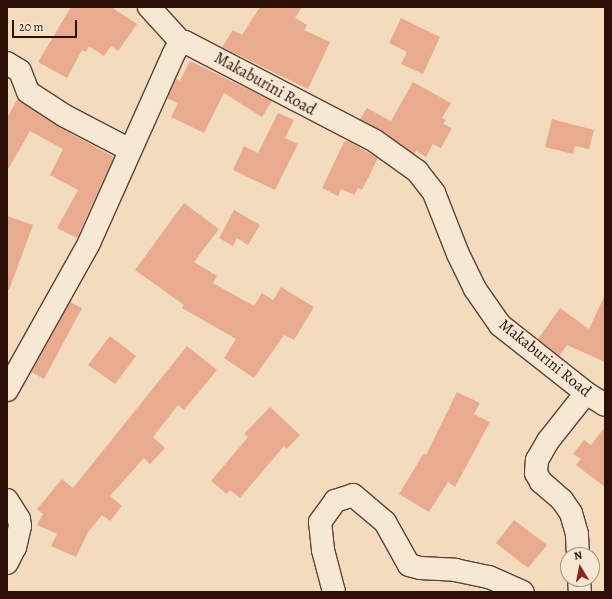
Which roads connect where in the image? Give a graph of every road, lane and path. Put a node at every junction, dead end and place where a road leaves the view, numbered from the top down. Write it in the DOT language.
graph roads {
  1 [pos="149,7"];
  2 [pos="181,42"];
  3 [pos="7,63"];
  4 [pos="130,150"];
  5 [pos="7,390"];
  6 [pos="586,393"];
  7 [pos="605,404"];
  8 [pos="7,500"];
  9 [pos="578,547"];
  10 [pos="7,563"];
  11 [pos="334,592"];
  12 [pos="523,592"];
  1 -- 2 [label="street"];
  2 -- 4 [label="street"];
  2 -- 6 [label="street, Makaburini Road"];
  3 -- 4 [label="street"];
  4 -- 5 [label="street"];
  6 -- 7 [label="street, Makaburini Road"];
  6 -- 9 [label="street"];
  8 -- 10 [label="street"];
  11 -- 12 [label="street"];
}
